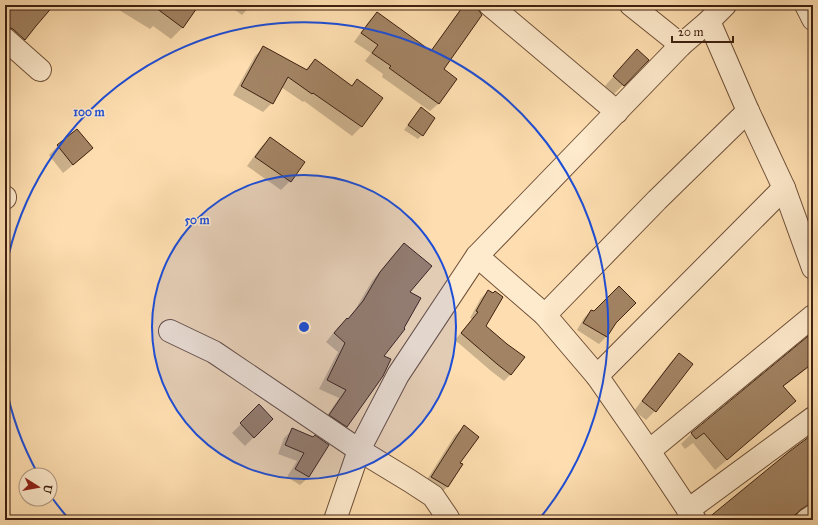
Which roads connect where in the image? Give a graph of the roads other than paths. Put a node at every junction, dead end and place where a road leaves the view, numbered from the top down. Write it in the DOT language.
graph roads {
  1 [pos="490,5"];
  2 [pos="631,5"];
  3 [pos="725,5"];
  4 [pos="806,5"];
  5 [pos="813,19"];
  6 [pos="709,21"];
  7 [pos="5,39"];
  8 [pos="681,45"];
  9 [pos="40,70"];
  10 [pos="748,111"];
  11 [pos="617,112"];
  12 [pos="784,188"];
  13 [pos="477,256"];
  14 [pos="813,268"];
  15 [pos="545,315"];
  16 [pos="813,316"];
  17 [pos="170,331"];
  18 [pos="597,376"];
  19 [pos="813,418"];
  20 [pos="359,450"];
  21 [pos="649,451"];
  22 [pos="692,515"];
  23 [pos="813,516"];
  24 [pos="449,519"];
  25 [pos="335,520"];
  26 [pos="807,520"];
  1 -- 11 [label="street"];
  2 -- 8 [label="street"];
  3 -- 6 [label="street"];
  4 -- 5 [label="street"];
  6 -- 8 [label="street"];
  6 -- 10 [label="street"];
  7 -- 9 [label="street"];
  8 -- 11 [label="street"];
  10 -- 12 [label="street"];
  10 -- 15 [label="street"];
  11 -- 13 [label="street"];
  12 -- 14 [label="street"];
  12 -- 18 [label="street"];
  13 -- 15 [label="street"];
  13 -- 20 [label="street"];
  15 -- 18 [label="street"];
  16 -- 21 [label="street"];
  17 -- 20 [label="street"];
  18 -- 21 [label="street"];
  19 -- 22 [label="street"];
  20 -- 24 [label="street"];
  20 -- 25 [label="street"];
  21 -- 22 [label="street"];
  23 -- 26 [label="street"];
}
